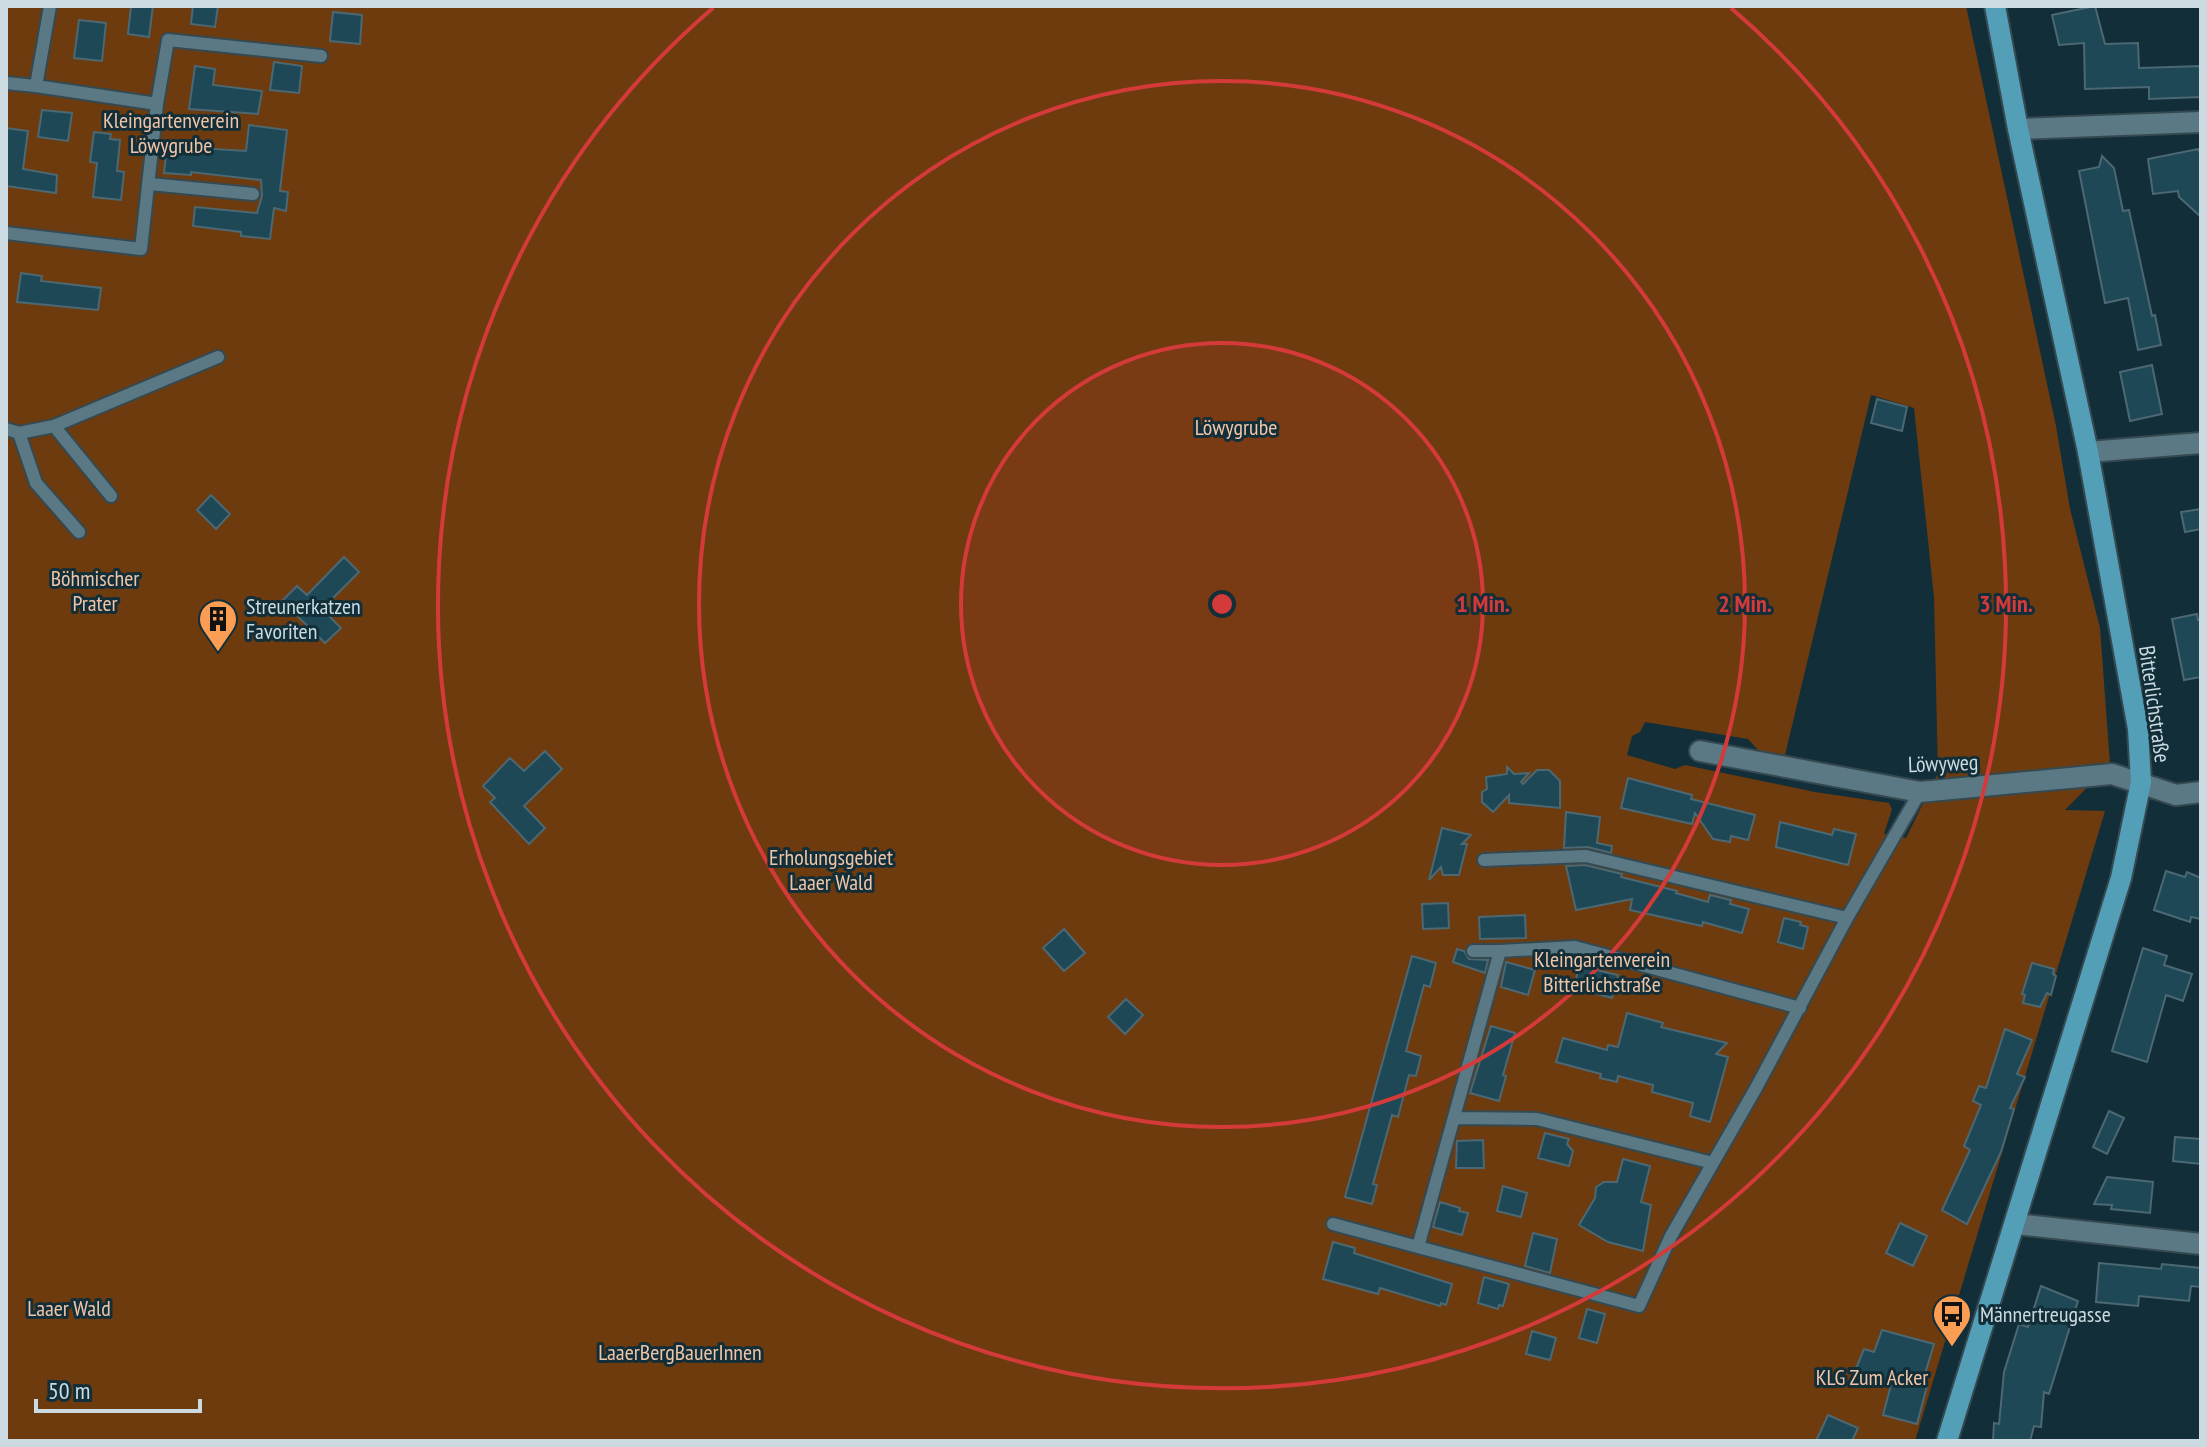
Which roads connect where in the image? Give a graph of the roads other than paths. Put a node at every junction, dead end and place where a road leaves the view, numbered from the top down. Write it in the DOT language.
graph roads {
  1 [pos="50,6"];
  2 [pos="1995,6"];
  3 [pos="321,56"];
  4 [pos="6,83"];
  5 [pos="36,86"];
  6 [pos="157,104"];
  7 [pos="2201,122"];
  8 [pos="2018,129"];
  9 [pos="150,184"];
  10 [pos="253,194"];
  11 [pos="6,233"];
  12 [pos="218,357"];
  13 [pos="54,426"];
  14 [pos="6,429"];
  15 [pos="19,433"];
  16 [pos="2201,443"];
  17 [pos="2088,452"];
  18 [pos="111,496"];
  19 [pos="79,532"];
  20 [pos="1700,751"];
  21 [pos="2141,782"];
  22 [pos="1920,792"];
  23 [pos="2201,792"];
  24 [pos="1484,860"];
  25 [pos="1847,918"];
  26 [pos="1473,951"];
  27 [pos="1500,951"];
  28 [pos="1800,1008"];
  29 [pos="1456,1118"];
  30 [pos="1713,1163"];
  31 [pos="1333,1224"];
  32 [pos="2016,1224"];
  33 [pos="2201,1244"];
  34 [pos="1418,1247"];
  35 [pos="1947,1441"];
  1 -- 5 [label="lane"];
  2 -- 8 [label="main road, Bitterlichstraße"];
  3 -- 6 [label="lane"];
  4 -- 5 [label="lane"];
  5 -- 6 [label="lane"];
  6 -- 9 [label="lane"];
  7 -- 8 [label="street"];
  8 -- 17 [label="main road, Bitterlichstraße"];
  9 -- 10 [label="lane"];
  9 -- 11 [label="lane"];
  12 -- 13 [label="lane"];
  13 -- 15 [label="lane"];
  13 -- 18 [label="lane"];
  14 -- 15 [label="lane"];
  15 -- 19 [label="lane"];
  16 -- 17 [label="street"];
  17 -- 21 [label="main road, Bitterlichstraße"];
  20 -- 22 [label="street, Löwyweg"];
  21 -- 22 [label="street, Löwyweg"];
  21 -- 23 [label="street, Löwyweg"];
  21 -- 32 [label="main road, Bitterlichstraße"];
  22 -- 25 [label="lane"];
  24 -- 25 [label="lane"];
  25 -- 28 [label="lane"];
  26 -- 27 [label="lane"];
  27 -- 28 [label="lane"];
  27 -- 29 [label="lane"];
  28 -- 30 [label="lane"];
  29 -- 30 [label="lane"];
  29 -- 34 [label="lane"];
  30 -- 34 [label="lane"];
  31 -- 34 [label="lane"];
  32 -- 33 [label="street"];
  32 -- 35 [label="main road, Bitterlichstraße"];
}
